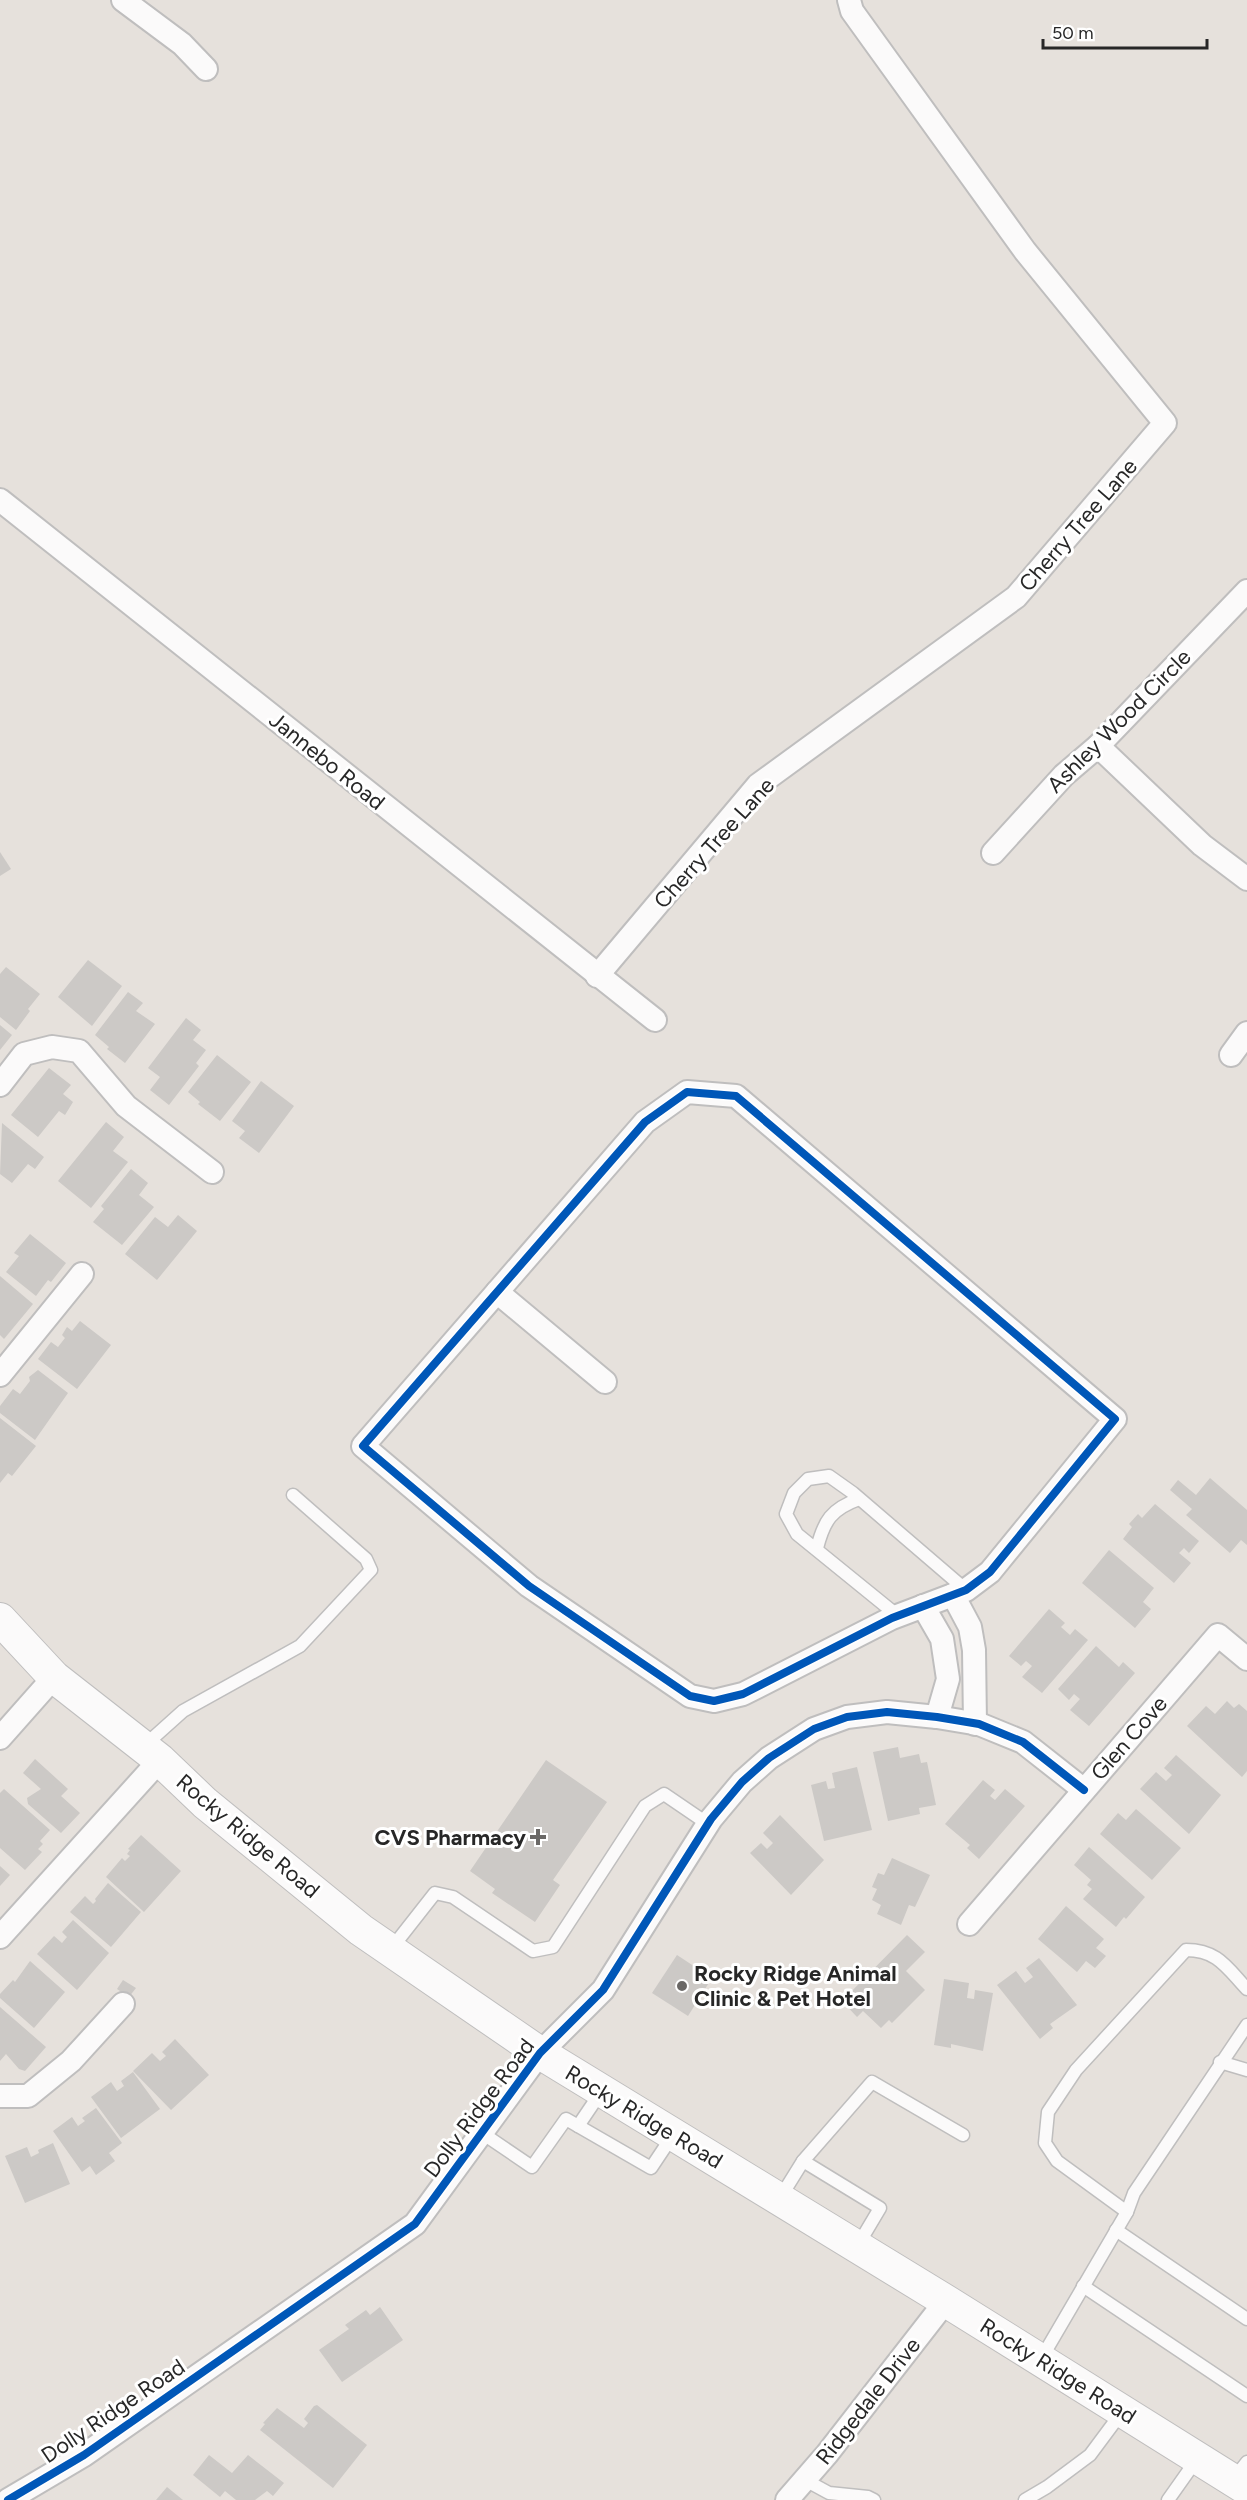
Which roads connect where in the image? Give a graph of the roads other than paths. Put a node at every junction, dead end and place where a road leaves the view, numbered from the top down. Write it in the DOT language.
graph roads {
  1 [pos="123,0"];
  2 [pos="849,0"];
  3 [pos="206,69"];
  4 [pos="0,500"];
  5 [pos="1247,591"];
  6 [pos="1098,746"];
  7 [pos="993,853"];
  8 [pos="1247,879"];
  9 [pos="597,976"];
  10 [pos="655,1020"];
  11 [pos="1247,1033"];
  12 [pos="1231,1055"];
  13 [pos="0,1085"];
  14 [pos="212,1172"];
  15 [pos="82,1274"];
  16 [pos="497,1292"];
  17 [pos="0,1375"];
  18 [pos="605,1382"];
  19 [pos="293,1495"];
  20 [pos="859,1499"];
  21 [pos="817,1548"];
  22 [pos="959,1593"];
  23 [pos="923,1606"];
  24 [pos="898,1616"];
  25 [pos="0,1619"];
  26 [pos="1247,1659"];
  27 [pos="54,1677"];
  28 [pos="937,1717"];
  29 [pos="975,1724"];
  30 [pos="0,1738"];
  31 [pos="152,1754"];
  32 [pos="1084,1790"];
  33 [pos="708,1824"];
  34 [pos="969,1924"];
  35 [pos="0,1938"];
  36 [pos="391,1950"];
  37 [pos="1247,1989"];
  38 [pos="123,2004"];
  39 [pos="1247,2025"];
  40 [pos="540,2053"];
  41 [pos="1220,2062"];
  42 [pos="1247,2070"];
  43 [pos="602,2091"];
  44 [pos="0,2096"];
  45 [pos="579,2126"];
  46 [pos="482,2133"];
  47 [pos="673,2134"];
  48 [pos="963,2135"];
  49 [pos="803,2161"];
  50 [pos="780,2199"];
  51 [pos="1126,2212"];
  52 [pos="1116,2230"];
  53 [pos="858,2247"];
  54 [pos="1083,2286"];
  55 [pos="946,2301"];
  56 [pos="1247,2319"];
  57 [pos="1040,2360"];
  58 [pos="1247,2396"];
  59 [pos="1123,2412"];
  60 [pos="1197,2458"];
  61 [pos="805,2480"];
  62 [pos="1244,2486"];
  63 [pos="8,2500"];
  64 [pos="787,2500"];
  65 [pos="874,2500"];
  66 [pos="1025,2500"];
  67 [pos="1168,2500"];
  1 -- 3 [label="street"];
  2 -- 9 [label="street, Cherry Tree Lane"];
  4 -- 9 [label="street, Jannebo Road"];
  5 -- 6 [label="street, Ashley Wood Circle"];
  6 -- 7 [label="street, Ashley Wood Circle"];
  6 -- 8 [label="street"];
  9 -- 10 [label="street, Jannebo Road"];
  11 -- 12 [label="street"];
  13 -- 14 [label="street"];
  15 -- 17 [label="street"];
  16 -- 18 [label="street"];
  16 -- 22 [label="street"];
  16 -- 24 [label="street"];
  19 -- 31 [label="lane"];
  20 -- 21 [label="lane"];
  20 -- 21 [label="lane"];
  20 -- 22 [label="lane"];
  21 -- 24 [label="lane"];
  22 -- 23 [label="street"];
  22 -- 29 [label="street"];
  23 -- 24 [label="street"];
  23 -- 28 [label="street"];
  25 -- 27 [label="main road, Rocky Ridge Road"];
  26 -- 32 [label="street, Glen Cove"];
  27 -- 30 [label="street"];
  27 -- 31 [label="main road, Rocky Ridge Road"];
  28 -- 29 [label="street, Dolly Ridge Road"];
  28 -- 33 [label="street, Dolly Ridge Road"];
  29 -- 32 [label="street, Dolly Ridge Road"];
  31 -- 35 [label="street"];
  31 -- 36 [label="main road, Rocky Ridge Road"];
  32 -- 34 [label="street, Glen Cove"];
  33 -- 36 [label="lane"];
  33 -- 40 [label="street, Dolly Ridge Road"];
  36 -- 40 [label="main road, Rocky Ridge Road"];
  37 -- 51 [label="lane"];
  38 -- 44 [label="street"];
  39 -- 41 [label="lane"];
  40 -- 43 [label="main road, Rocky Ridge Road"];
  40 -- 46 [label="street, Dolly Ridge Road"];
  41 -- 42 [label="lane"];
  41 -- 51 [label="lane"];
  43 -- 45 [label="lane"];
  43 -- 47 [label="main road, Rocky Ridge Road"];
  45 -- 46 [label="lane"];
  45 -- 47 [label="lane"];
  46 -- 63 [label="street, Dolly Ridge Road"];
  47 -- 50 [label="main road, Rocky Ridge Road"];
  48 -- 49 [label="lane"];
  49 -- 50 [label="lane"];
  49 -- 53 [label="lane"];
  50 -- 53 [label="main road, Rocky Ridge Road"];
  51 -- 52 [label="lane"];
  52 -- 54 [label="lane"];
  52 -- 56 [label="lane"];
  53 -- 55 [label="main road, Rocky Ridge Road"];
  54 -- 57 [label="lane"];
  54 -- 58 [label="lane"];
  55 -- 57 [label="main road, Rocky Ridge Road"];
  55 -- 61 [label="street, Ridgedale Drive"];
  57 -- 59 [label="main road, Rocky Ridge Road"];
  59 -- 60 [label="main road, Rocky Ridge Road"];
  59 -- 66 [label="lane"];
  60 -- 62 [label="main road, Rocky Ridge Road"];
  60 -- 67 [label="lane"];
  61 -- 64 [label="street, Ridgedale Drive"];
  61 -- 65 [label="lane"];
}
